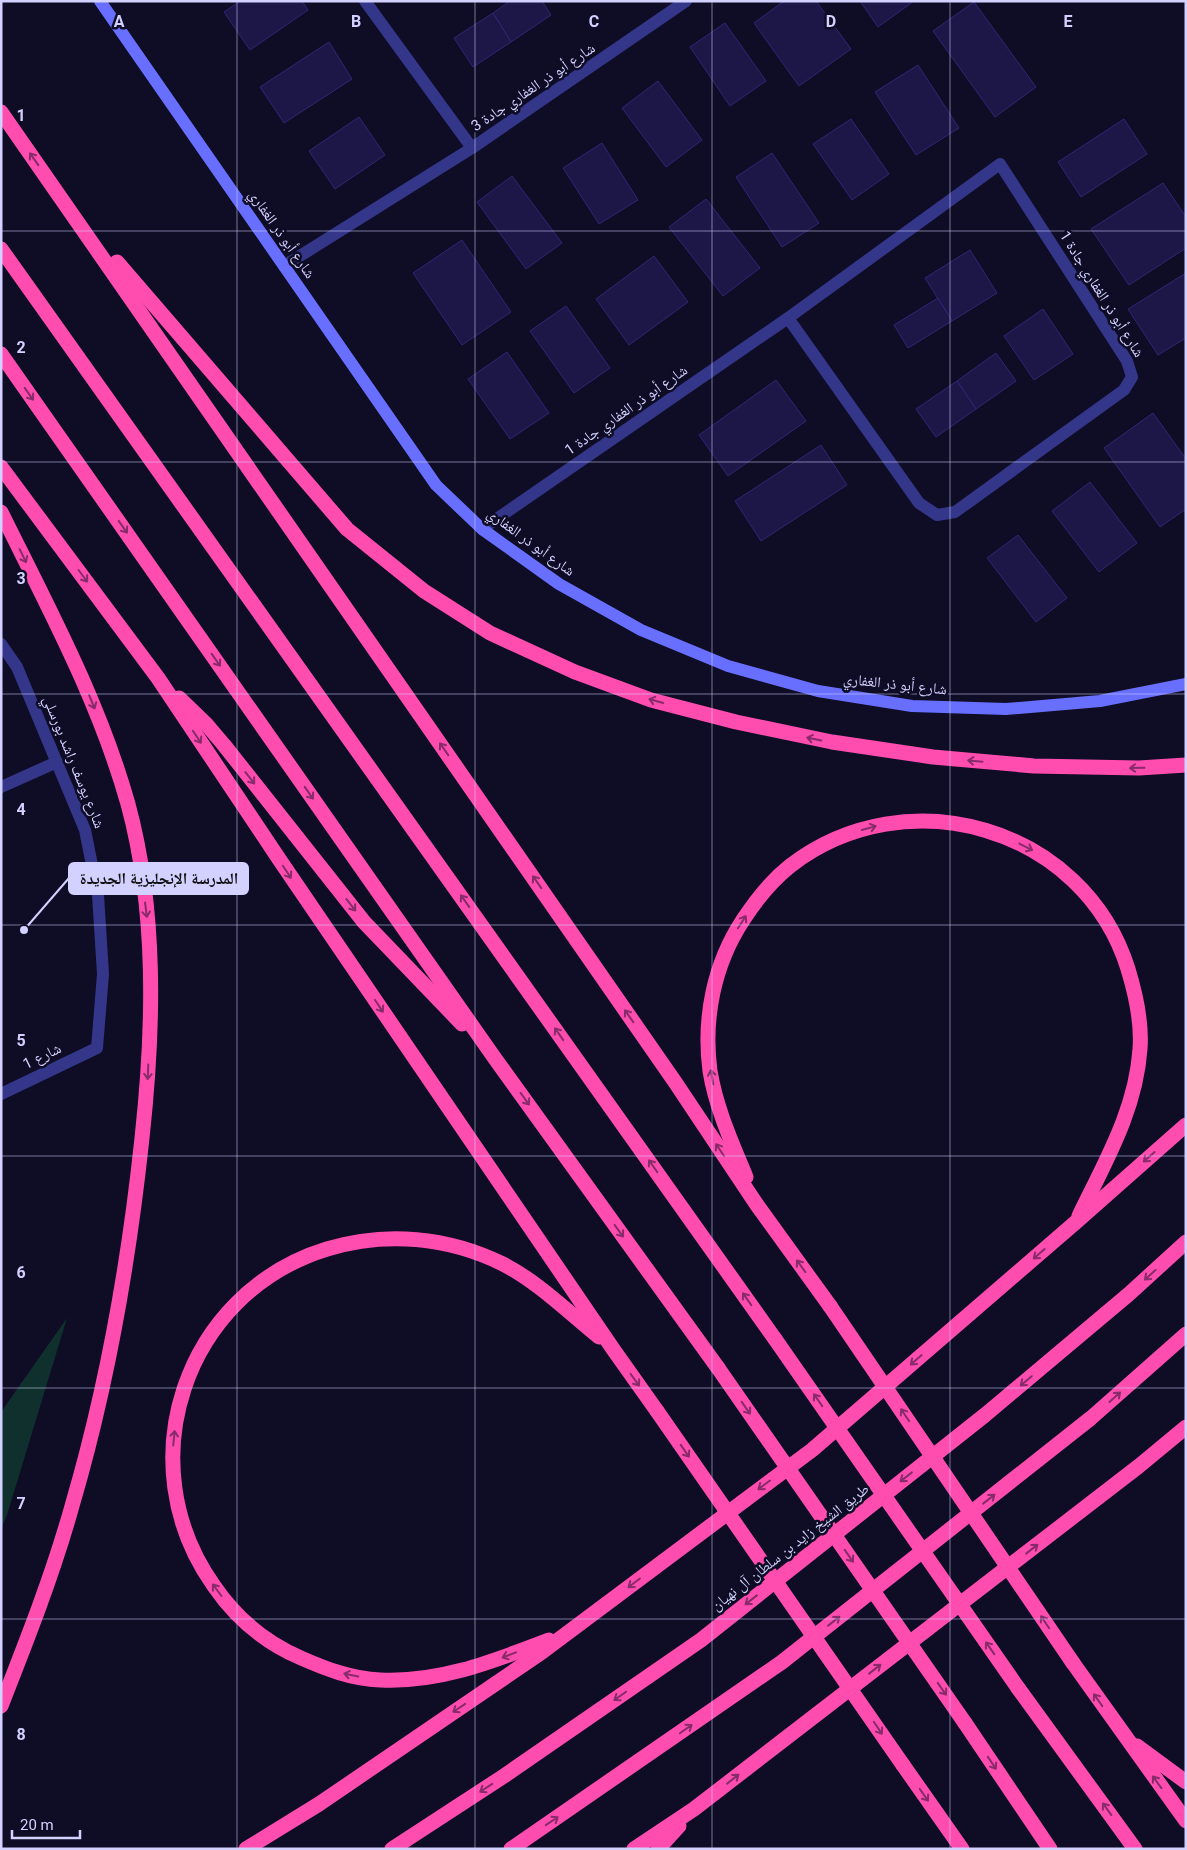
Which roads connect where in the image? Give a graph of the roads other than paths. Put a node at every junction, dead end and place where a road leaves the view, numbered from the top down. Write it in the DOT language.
graph roads {
  1 [pos="100,1"];
  2 [pos="366,1"];
  3 [pos="686,1"];
  4 [pos="1,112"];
  5 [pos="472,148"];
  6 [pos="63,199"];
  7 [pos="1,249"];
  8 [pos="284,266"];
  9 [pos="788,318"];
  10 [pos="1,354"];
  11 [pos="1,467"];
  12 [pos="1,512"];
  13 [pos="482,529"];
  14 [pos="1,644"];
  15 [pos="158,678"];
  16 [pos="1186,684"];
  17 [pos="58,762"];
  18 [pos="1186,765"];
  19 [pos="1,787"];
  20 [pos="97,1048"];
  21 [pos="496,1060"];
  22 [pos="1,1094"];
  23 [pos="1186,1125"];
  24 [pos="757,1206"];
  25 [pos="1076,1222"];
  26 [pos="1186,1242"];
  27 [pos="1186,1334"];
  28 [pos="613,1349"];
  29 [pos="1186,1427"];
  30 [pos="1186,1441"];
  31 [pos="1139,1466"];
  32 [pos="571,1631"];
  33 [pos="1,1706"];
  34 [pos="1124,1737"];
  35 [pos="1186,1782"];
  36 [pos="319,1804"];
  37 [pos="694,1809"];
  38 [pos="1186,1821"];
  39 [pos="946,1825"];
  40 [pos="246,1849"];
  41 [pos="262,1849"];
  42 [pos="392,1849"];
  43 [pos="511,1849"];
  44 [pos="634,1849"];
  45 [pos="658,1849"];
  46 [pos="957,1849"];
  47 [pos="962,1849"];
  48 [pos="1050,1849"];
  49 [pos="1136,1849"];
  1 -- 8 [label="street, شارع أبو ذر الغفاري"];
  2 -- 5 [label="street, شارع أبو ذر الغفاري جادة 3"];
  3 -- 5 [label="street, شارع أبو ذر الغفاري جادة 3"];
  6 -- 4 [label="highway, one-way"];
  5 -- 8 [label="street, شارع أبو ذر الغفاري جادة 3"];
  18 -- 6 [label="highway, one-way"];
  24 -- 6 [label="highway, one-way"];
  49 -- 7 [label="highway, one-way, bridge"];
  8 -- 13 [label="street, شارع أبو ذر الغفاري"];
  9 -- 9 [label="street, شارع أبو ذر الغفاري جادة 1"];
  9 -- 13 [label="street, شارع أبو ذر الغفاري جادة 1"];
  10 -- 21 [label="highway, one-way"];
  11 -- 15 [label="highway, one-way"];
  12 -- 33 [label="highway, one-way"];
  13 -- 16 [label="street, شارع أبو ذر الغفاري"];
  14 -- 17 [label="street, شارع يوسف راشد بورسلي"];
  15 -- 21 [label="highway, one-way"];
  15 -- 28 [label="highway, one-way"];
  17 -- 19 [label="street"];
  17 -- 20 [label="street, شارع يوسف راشد بورسلي"];
  20 -- 22 [label="street, شارع 1"];
  21 -- 48 [label="highway, one-way, bridge"];
  23 -- 25 [label="highway, one-way"];
  24 -- 25 [label="highway, one-way"];
  34 -- 24 [label="highway, one-way, bridge"];
  25 -- 32 [label="highway, one-way"];
  26 -- 42 [label="highway, طريق الشيخ زايد بن سلطان آل نهيان, one-way"];
  43 -- 27 [label="highway, one-way"];
  32 -- 28 [label="highway, one-way"];
  28 -- 39 [label="highway, one-way, bridge"];
  29 -- 31 [label="highway"];
  30 -- 31 [label="highway"];
  37 -- 31 [label="highway, one-way"];
  32 -- 36 [label="highway, one-way"];
  34 -- 35 [label="highway"];
  38 -- 34 [label="highway, one-way"];
  36 -- 40 [label="highway"];
  36 -- 41 [label="highway"];
  37 -- 44 [label="highway"];
  37 -- 45 [label="highway"];
  39 -- 46 [label="highway"];
  39 -- 47 [label="highway"];
}
